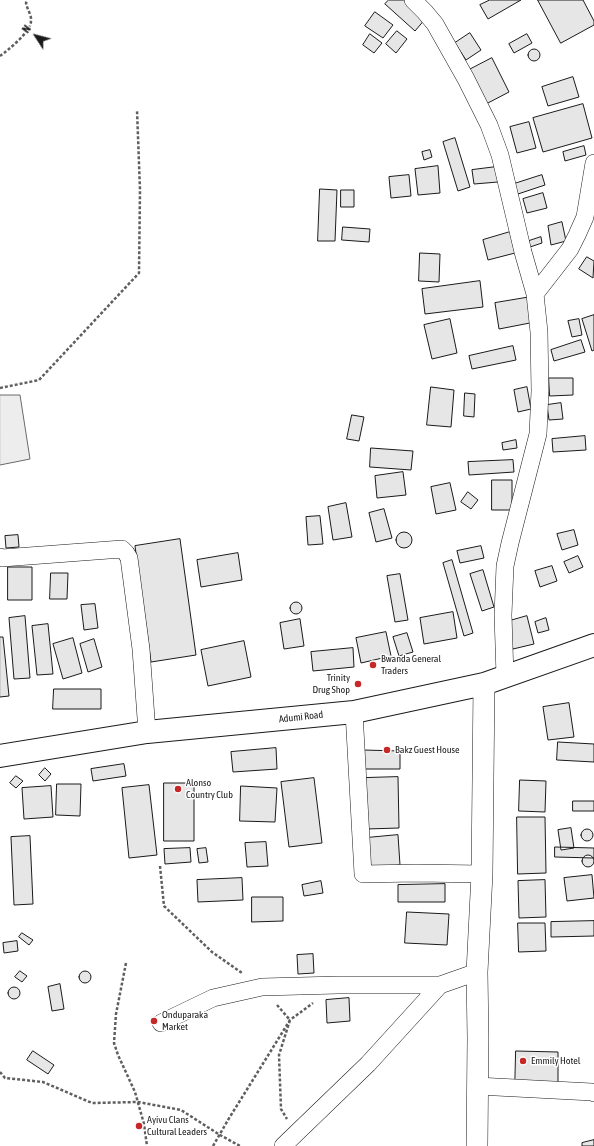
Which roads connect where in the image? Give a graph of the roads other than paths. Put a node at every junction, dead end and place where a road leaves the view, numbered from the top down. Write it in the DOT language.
graph roads {
  1 [pos="413,0"];
  2 [pos="594,164"];
  3 [pos="535,294"];
  4 [pos="0,557"];
  5 [pos="594,645"];
  6 [pos="505,676"];
  7 [pos="484,684"];
  8 [pos="354,712"];
  9 [pos="147,732"];
  10 [pos="0,756"];
  11 [pos="482,874"];
  12 [pos="477,972"];
  13 [pos="440,985"];
  14 [pos="161,1023"];
  15 [pos="477,1086"];
  16 [pos="594,1093"];
  17 [pos="283,1146"];
  18 [pos="477,1146"];
  1 -- 3 [label="street"];
  2 -- 3 [label="street"];
  3 -- 6 [label="street"];
  4 -- 9 [label="street"];
  5 -- 6 [label="main road, Adumi Road"];
  6 -- 7 [label="main road, Adumi Road"];
  7 -- 8 [label="main road, Adumi Road"];
  7 -- 11 [label="street"];
  8 -- 9 [label="main road, Adumi Road"];
  8 -- 11 [label="street"];
  9 -- 10 [label="main road, Adumi Road"];
  11 -- 12 [label="street"];
  12 -- 13 [label="street"];
  12 -- 15 [label="street"];
  13 -- 14 [label="street"];
  13 -- 17 [label="street"];
  15 -- 16 [label="street"];
  15 -- 18 [label="street"];
}
